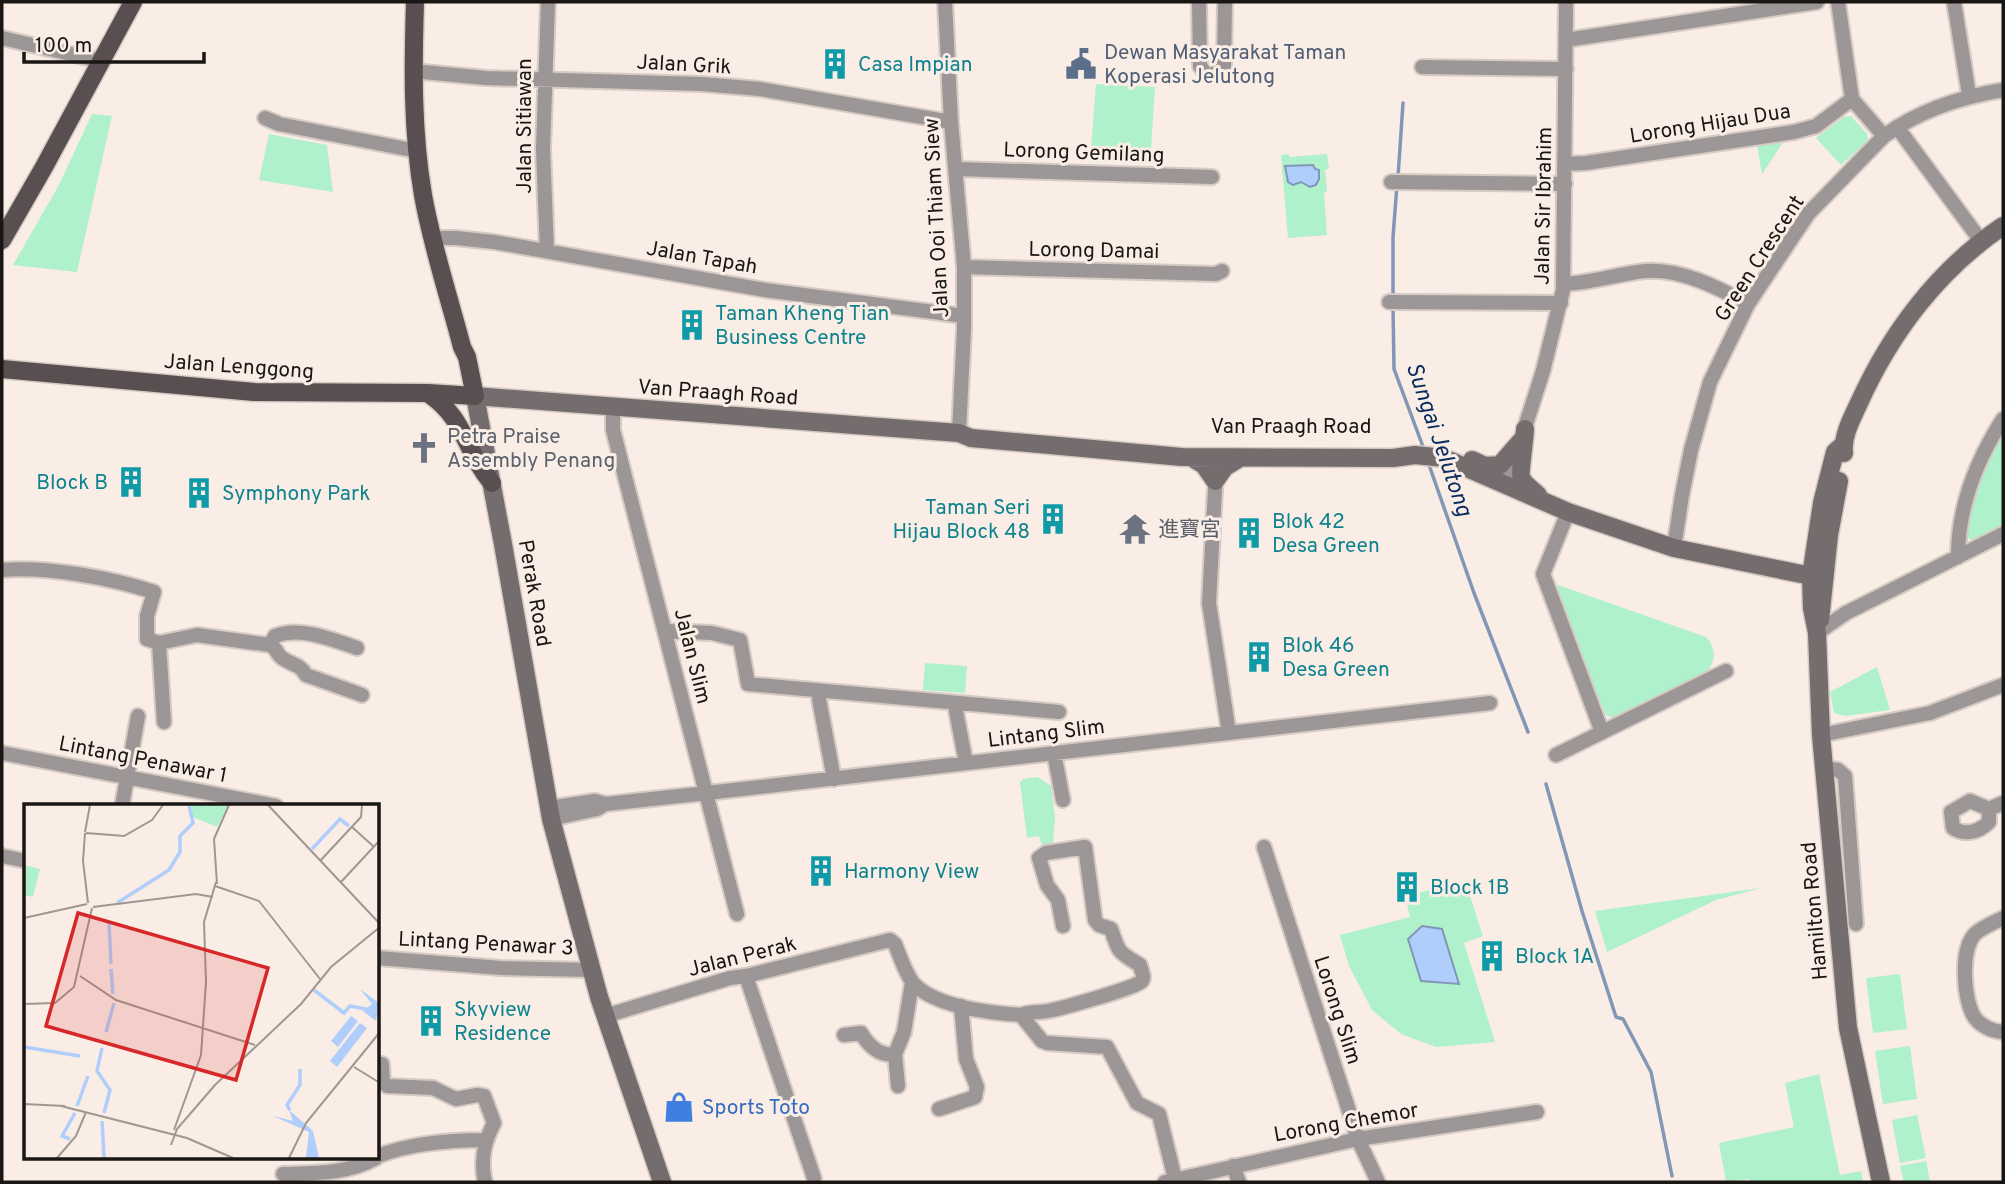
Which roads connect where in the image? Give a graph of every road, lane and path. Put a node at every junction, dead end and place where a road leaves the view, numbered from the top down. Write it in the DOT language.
graph roads {
  1 [pos="133,2"];
  2 [pos="415,2"];
  3 [pos="548,2"];
  4 [pos="945,2"];
  5 [pos="1199,2"];
  6 [pos="1225,2"];
  7 [pos="1566,2"];
  8 [pos="1817,2"];
  9 [pos="1838,2"];
  10 [pos="1954,2"];
  11 [pos="2,38"];
  12 [pos="1566,40"];
  13 [pos="101,61"];
  14 [pos="1422,67"];
  15 [pos="1566,69"];
  16 [pos="413,71"];
  17 [pos="544,79"];
  18 [pos="2003,90"];
  19 [pos="1969,95"];
  20 [pos="1852,99"];
  21 [pos="265,118"];
  22 [pos="951,122"];
  23 [pos="1897,127"];
  24 [pos="1884,136"];
  25 [pos="417,151"];
  26 [pos="52,152"];
  27 [pos="1565,164"];
  28 [pos="956,169"];
  29 [pos="1212,177"];
  30 [pos="1391,182"];
  31 [pos="1565,184"];
  32 [pos="2003,226"];
  33 [pos="3,235"];
  34 [pos="434,238"];
  35 [pos="1981,241"];
  36 [pos="2,251"];
  37 [pos="547,251"];
  38 [pos="964,267"];
  39 [pos="1222,271"];
  40 [pos="1564,284"];
  41 [pos="1395,302"];
  42 [pos="1561,303"];
  43 [pos="1748,304"];
  44 [pos="964,316"];
  45 [pos="2,369"];
  46 [pos="428,393"];
  47 [pos="469,396"];
  48 [pos="613,407"];
  49 [pos="2003,419"];
  50 [pos="959,433"];
  51 [pos="1523,435"];
  52 [pos="1843,445"];
  53 [pos="1216,454"];
  54 [pos="1428,456"];
  55 [pos="1191,458"];
  56 [pos="1238,459"];
  57 [pos="1215,481"];
  58 [pos="492,483"];
  59 [pos="1507,486"];
  60 [pos="1548,504"];
  61 [pos="1568,512"];
  62 [pos="2003,534"];
  63 [pos="1674,548"];
  64 [pos="1958,557"];
  65 [pos="2,570"];
  66 [pos="1811,576"];
  67 [pos="1822,608"];
  68 [pos="1846,613"];
  69 [pos="665,631"];
  70 [pos="1817,633"];
  71 [pos="159,643"];
  72 [pos="270,646"];
  73 [pos="357,648"];
  74 [pos="1727,671"];
  75 [pos="2003,685"];
  76 [pos="362,695"];
  77 [pos="819,699"];
  78 [pos="1490,703"];
  79 [pos="956,711"];
  80 [pos="1059,712"];
  81 [pos="138,716"];
  82 [pos="164,722"];
  83 [pos="1602,732"];
  84 [pos="1229,733"];
  85 [pos="1821,735"];
  86 [pos="2,753"];
  87 [pos="1055,753"];
  88 [pos="1556,755"];
  89 [pos="966,763"];
  90 [pos="1824,768"];
  91 [pos="127,776"];
  92 [pos="834,779"];
  93 [pos="707,793"];
  94 [pos="1063,800"];
  95 [pos="122,804"];
  96 [pos="266,804"];
  97 [pos="550,813"];
  98 [pos="1264,847"];
  99 [pos="2,856"];
  100 [pos="24,861"];
  101 [pos="737,914"];
  102 [pos="2003,918"];
  103 [pos="1856,925"];
  104 [pos="1063,926"];
  105 [pos="380,958"];
  106 [pos="591,970"];
  107 [pos="746,976"];
  108 [pos="912,982"];
  109 [pos="961,1006"];
  110 [pos="1021,1015"];
  111 [pos="604,1016"];
  112 [pos="2003,1032"];
  113 [pos="844,1035"];
  114 [pos="895,1054"];
  115 [pos="382,1064"];
  116 [pos="898,1086"];
  117 [pos="939,1109"];
  118 [pos="1537,1112"];
  119 [pos="1358,1139"];
  120 [pos="486,1140"];
  121 [pos="380,1156"];
  122 [pos="372,1160"];
  123 [pos="1233,1166"];
  124 [pos="283,1174"];
  125 [pos="814,1178"];
  126 [pos="1170,1181"];
  127 [pos="485,1182"];
  128 [pos="662,1182"];
  129 [pos="1239,1182"];
  130 [pos="1378,1182"];
  131 [pos="1881,1182"];
  1 -- 13 [label="main road"];
  2 -- 16 [label="main road, Perak Road"];
  3 -- 17 [label="street, Jalan Sitiawan"];
  4 -- 22 [label="street, Jalan Ooi Thiam Siew"];
  5 -- 6 [label="street"];
  7 -- 12 [label="street, Jalan Sir Ibrahim"];
  8 -- 12 [label="street"];
  9 -- 20 [label="street"];
  10 -- 19 [label="street"];
  11 -- 13 [label="street"];
  12 -- 15 [label="street, Jalan Sir Ibrahim"];
  13 -- 26 [label="main road"];
  14 -- 15 [label="street"];
  15 -- 27 [label="street, Jalan Sir Ibrahim"];
  16 -- 17 [label="street, Jalan Grik"];
  16 -- 25 [label="main road, Perak Road"];
  17 -- 22 [label="street, Jalan Grik"];
  17 -- 37 [label="street, Jalan Sitiawan"];
  18 -- 19 [label="street, Green Crescent"];
  19 -- 23 [label="street, Green Crescent"];
  20 -- 24 [label="street"];
  20 -- 27 [label="street, Lorong Hijau Dua"];
  21 -- 25 [label="street"];
  22 -- 28 [label="street, Jalan Ooi Thiam Siew"];
  23 -- 24 [label="street, Green Crescent"];
  23 -- 35 [label="street"];
  24 -- 43 [label="street, Green Crescent"];
  25 -- 34 [label="main road, Perak Road"];
  26 -- 33 [label="main road"];
  26 -- 36 [label="main road"];
  27 -- 31 [label="street, Jalan Sir Ibrahim"];
  28 -- 29 [label="street, Lorong Gemilang"];
  28 -- 38 [label="street, Jalan Ooi Thiam Siew"];
  30 -- 31 [label="street"];
  31 -- 40 [label="street, Jalan Sir Ibrahim"];
  32 -- 35 [label="main road, Hamilton Road"];
  34 -- 37 [label="street, Jalan Tapah"];
  34 -- 47 [label="main road, Perak Road"];
  35 -- 52 [label="main road, Hamilton Road"];
  37 -- 44 [label="street, Jalan Tapah"];
  38 -- 39 [label="street, Lorong Damai"];
  38 -- 44 [label="street, Jalan Ooi Thiam Siew"];
  40 -- 42 [label="street, Jalan Sir Ibrahim"];
  40 -- 43 [label="street"];
  41 -- 42 [label="street"];
  42 -- 51 [label="street, Jalan Sir Ibrahim"];
  43 -- 63 [label="street, Green Crescent"];
  44 -- 50 [label="street, Jalan Ooi Thiam Siew"];
  45 -- 46 [label="main road, Jalan Lenggong"];
  46 -- 47 [label="main road, Jalan Lenggong"];
  46 -- 58 [label="main road"];
  47 -- 48 [label="main road, Van Praagh Road"];
  47 -- 58 [label="main road, Perak Road"];
  48 -- 50 [label="main road, Van Praagh Road"];
  48 -- 69 [label="street, Jalan Slim"];
  49 -- 64 [label="street"];
  50 -- 53 [label="main road, Van Praagh Road"];
  50 -- 55 [label="main road, Van Praagh Road"];
  51 -- 54 [label="main road"];
  51 -- 59 [label="street, Jalan Sir Ibrahim"];
  51 -- 60 [label="main road"];
  52 -- 66 [label="main road, Hamilton Road"];
  52 -- 67 [label="main road, Hamilton Road"];
  53 -- 54 [label="main road, Van Praagh Road"];
  53 -- 55 [label="main road, Van Praagh Road"];
  53 -- 56 [label="main road, Van Praagh Road"];
  53 -- 57 [label="street"];
  54 -- 56 [label="main road, Van Praagh Road"];
  54 -- 59 [label="main road, Van Praagh Road"];
  55 -- 57 [label="main road"];
  56 -- 57 [label="main road"];
  57 -- 84 [label="street"];
  58 -- 97 [label="main road, Perak Road"];
  59 -- 60 [label="main road, Van Praagh Road"];
  60 -- 61 [label="main road, Van Praagh Road"];
  61 -- 63 [label="main road, Van Praagh Road"];
  61 -- 83 [label="street"];
  62 -- 64 [label="street"];
  63 -- 66 [label="main road, Van Praagh Road"];
  64 -- 68 [label="street"];
  65 -- 71 [label="street"];
  66 -- 67 [label="main road"];
  66 -- 70 [label="main road, Hamilton Road"];
  67 -- 68 [label="street"];
  67 -- 70 [label="main road, Hamilton Road"];
  68 -- 70 [label="street"];
  69 -- 80 [label="street"];
  69 -- 93 [label="street, Jalan Slim"];
  70 -- 85 [label="main road, Hamilton Road"];
  71 -- 72 [label="street"];
  71 -- 82 [label="street"];
  72 -- 73 [label="street"];
  72 -- 76 [label="street"];
  74 -- 83 [label="street"];
  75 -- 85 [label="street"];
  77 -- 92 [label="street"];
  78 -- 84 [label="street, Lintang Slim"];
  79 -- 89 [label="street"];
  81 -- 91 [label="street"];
  83 -- 88 [label="street"];
  84 -- 87 [label="street, Lintang Slim"];
  85 -- 90 [label="main road, Hamilton Road"];
  86 -- 91 [label="street, Lintang Penawar 1"];
  87 -- 89 [label="street, Lintang Slim"];
  87 -- 94 [label="street"];
  89 -- 92 [label="street, Lintang Slim"];
  90 -- 103 [label="street"];
  90 -- 131 [label="main road, Hamilton Road"];
  91 -- 95 [label="street"];
  91 -- 96 [label="street, Lintang Penawar 1"];
  92 -- 93 [label="street, Lintang Slim"];
  93 -- 97 [label="street, Lintang Slim"];
  93 -- 101 [label="street, Jalan Slim"];
  97 -- 106 [label="main road, Perak Road"];
  98 -- 119 [label="street, Lorong Slim"];
  99 -- 100 [label="street"];
  102 -- 112 [label="street"];
  104 -- 110 [label="street"];
  105 -- 106 [label="street, Lintang Penawar 3"];
  106 -- 111 [label="main road, Perak Road"];
  107 -- 108 [label="street, Jalan Perak"];
  107 -- 111 [label="street, Jalan Perak"];
  107 -- 125 [label="street"];
  108 -- 109 [label="street"];
  108 -- 114 [label="street"];
  109 -- 110 [label="street"];
  109 -- 117 [label="street"];
  110 -- 126 [label="street"];
  111 -- 128 [label="main road, Perak Road"];
  113 -- 114 [label="street"];
  114 -- 116 [label="street"];
  115 -- 120 [label="street"];
  118 -- 119 [label="street, Lorong Chemor"];
  119 -- 123 [label="street, Lorong Chemor"];
  119 -- 130 [label="street, Lorong Slim"];
  120 -- 121 [label="street"];
  120 -- 127 [label="street"];
  122 -- 124 [label="street"];
  123 -- 126 [label="street, Lorong Chemor"];
  123 -- 129 [label="street"];
}
